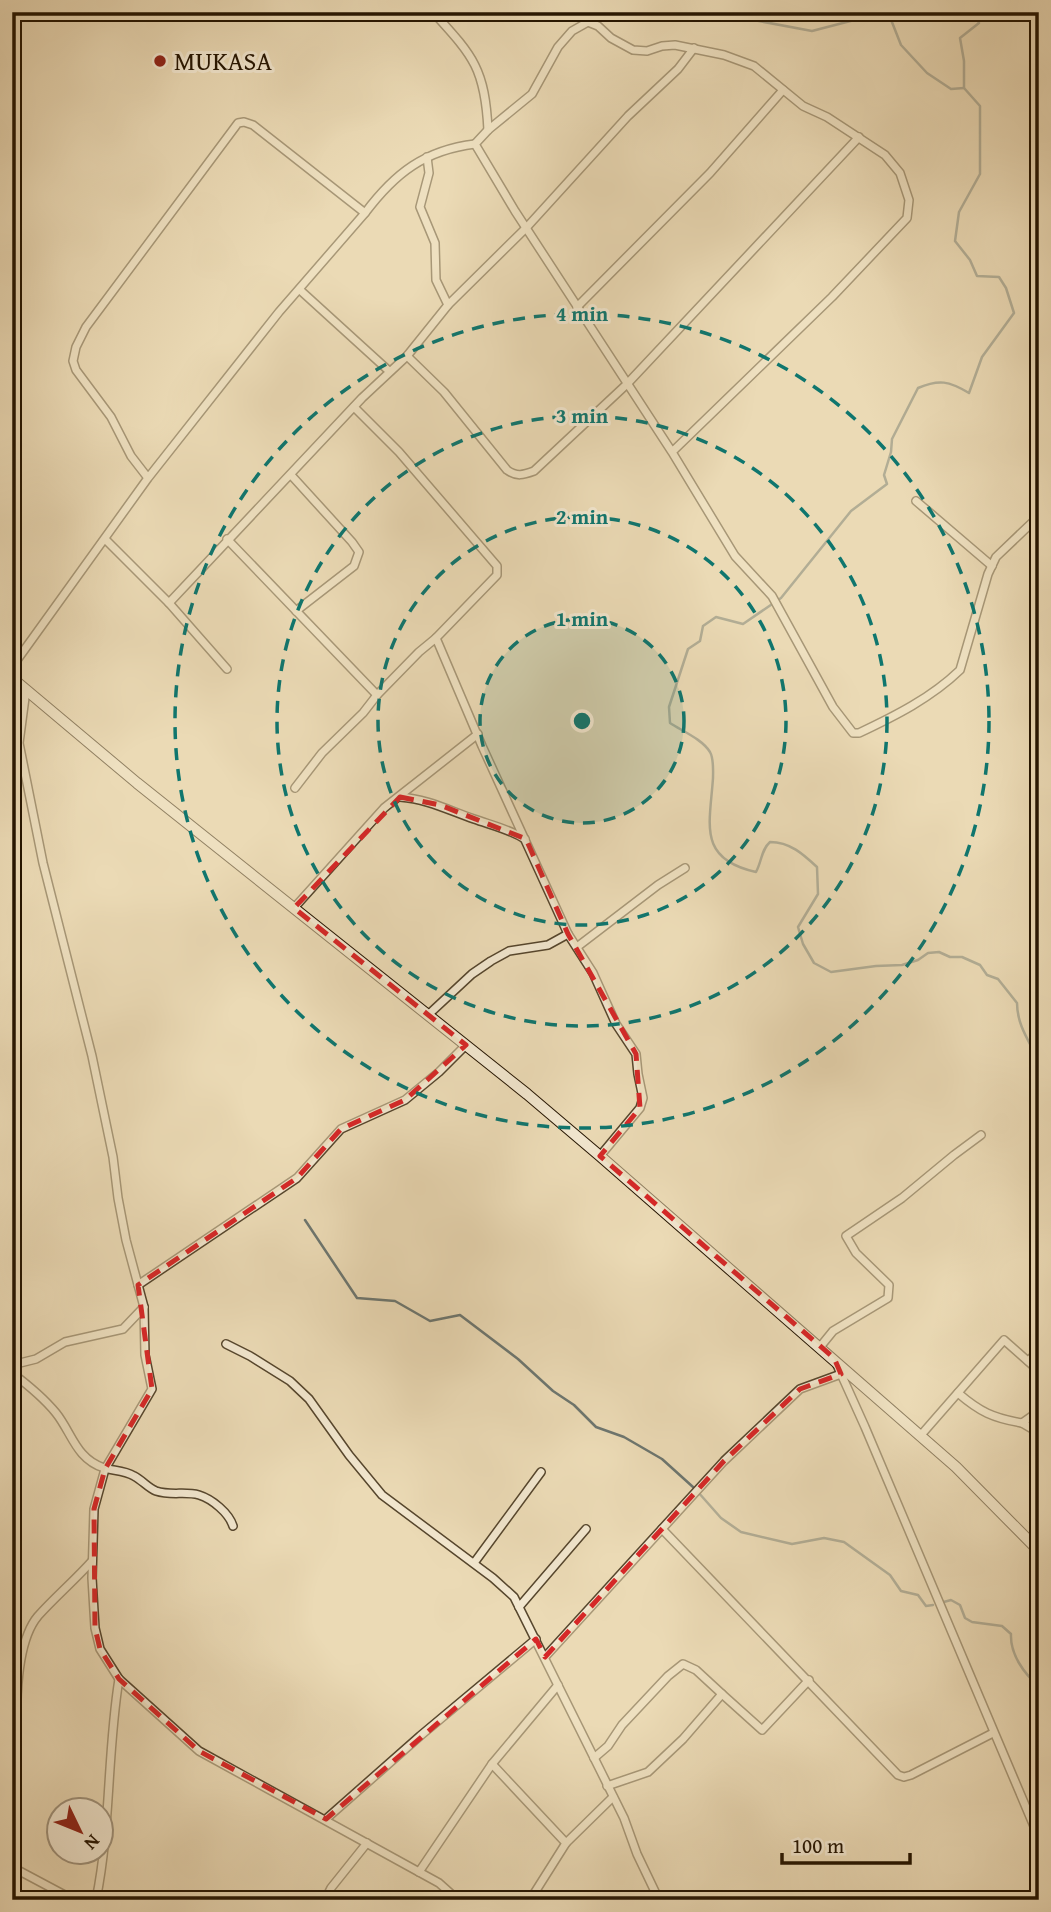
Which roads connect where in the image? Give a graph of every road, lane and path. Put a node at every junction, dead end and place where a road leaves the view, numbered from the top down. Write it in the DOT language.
graph roads {
  1 [pos="433,12"];
  2 [pos="694,48"];
  3 [pos="783,90"];
  4 [pos="488,130"];
  5 [pos="859,137"];
  6 [pos="475,144"];
  7 [pos="427,158"];
  8 [pos="365,213"];
  9 [pos="527,227"];
  10 [pos="300,290"];
  11 [pos="448,305"];
  12 [pos="577,307"];
  13 [pos="407,356"];
  14 [pos="389,371"];
  15 [pos="627,384"];
  16 [pos="354,407"];
  17 [pos="672,452"];
  18 [pos="291,475"];
  19 [pos="148,478"];
  20 [pos="916,501"];
  21 [pos="1039,516"];
  22 [pos="105,539"];
  23 [pos="227,540"];
  24 [pos="992,566"];
  25 [pos="169,603"];
  26 [pos="296,611"];
  27 [pos="436,638"];
  28 [pos="12,667"];
  29 [pos="226,669"];
  30 [pos="12,678"];
  31 [pos="26,690"];
  32 [pos="377,695"];
  33 [pos="478,734"];
  34 [pos="16,741"];
  35 [pos="295,788"];
  36 [pos="400,797"];
  37 [pos="526,839"];
  38 [pos="685,868"];
  39 [pos="294,908"];
  40 [pos="568,934"];
  41 [pos="577,947"];
  42 [pos="428,1015"];
  43 [pos="466,1045"];
  44 [pos="981,1135"];
  45 [pos="600,1156"];
  46 [pos="138,1285"];
  47 [pos="144,1307"];
  48 [pos="226,1344"];
  49 [pos="820,1347"];
  50 [pos="1039,1351"];
  51 [pos="834,1358"];
  52 [pos="1028,1361"];
  53 [pos="12,1365"];
  54 [pos="1039,1371"];
  55 [pos="12,1373"];
  56 [pos="841,1374"];
  57 [pos="958,1393"];
  58 [pos="1039,1411"];
  59 [pos="1022,1423"];
  60 [pos="1039,1433"];
  61 [pos="920,1435"];
  62 [pos="106,1469"];
  63 [pos="541,1472"];
  64 [pos="233,1526"];
  65 [pos="586,1529"];
  66 [pos="662,1529"];
  67 [pos="1039,1551"];
  68 [pos="92,1561"];
  69 [pos="474,1563"];
  70 [pos="519,1607"];
  71 [pos="536,1639"];
  72 [pos="545,1657"];
  73 [pos="119,1679"];
  74 [pos="809,1680"];
  75 [pos="558,1685"];
  76 [pos="722,1694"];
  77 [pos="14,1701"];
  78 [pos="993,1732"];
  79 [pos="12,1739"];
  80 [pos="594,1758"];
  81 [pos="492,1764"];
  82 [pos="607,1786"];
  83 [pos="613,1797"];
  84 [pos="326,1819"];
  85 [pos="1039,1838"];
  86 [pos="368,1843"];
  87 [pos="566,1843"];
  88 [pos="12,1867"];
  89 [pos="419,1872"];
  90 [pos="74,1900"];
  91 [pos="96,1900"];
  92 [pos="325,1900"];
  93 [pos="458,1900"];
  94 [pos="530,1900"];
  95 [pos="659,1900"];
  1 -- 4 [label="street"];
  2 -- 3 [label="street"];
  2 -- 4 [label="street"];
  2 -- 9 [label="street"];
  3 -- 5 [label="street"];
  3 -- 12 [label="street"];
  4 -- 6 [label="street"];
  5 -- 15 [label="street"];
  5 -- 17 [label="street"];
  6 -- 7 [label="street"];
  6 -- 9 [label="street"];
  7 -- 8 [label="street"];
  7 -- 11 [label="street"];
  8 -- 10 [label="street"];
  8 -- 19 [label="street"];
  9 -- 11 [label="street"];
  9 -- 12 [label="street"];
  10 -- 14 [label="street"];
  10 -- 19 [label="street"];
  11 -- 13 [label="street"];
  12 -- 15 [label="street"];
  13 -- 14 [label="street"];
  13 -- 15 [label="street"];
  14 -- 16 [label="street"];
  15 -- 17 [label="street"];
  16 -- 18 [label="street"];
  16 -- 27 [label="street"];
  17 -- 24 [label="street"];
  18 -- 23 [label="street"];
  18 -- 26 [label="street"];
  19 -- 22 [label="street"];
  20 -- 24 [label="street"];
  21 -- 24 [label="street"];
  22 -- 25 [label="street"];
  22 -- 28 [label="street"];
  23 -- 25 [label="street"];
  23 -- 26 [label="street"];
  25 -- 29 [label="street"];
  26 -- 32 [label="street"];
  27 -- 32 [label="street"];
  27 -- 33 [label="street"];
  30 -- 31 [label="main road"];
  31 -- 34 [label="street"];
  31 -- 39 [label="main road"];
  32 -- 35 [label="street"];
  33 -- 36 [label="street"];
  33 -- 37 [label="street"];
  34 -- 46 [label="street"];
  36 -- 37 [label="street"];
  36 -- 39 [label="street"];
  37 -- 40 [label="street"];
  38 -- 41 [label="street"];
  39 -- 42 [label="main road"];
  40 -- 41 [label="street"];
  40 -- 42 [label="street"];
  41 -- 45 [label="street"];
  42 -- 43 [label="main road"];
  43 -- 45 [label="main road"];
  43 -- 46 [label="street"];
  44 -- 49 [label="street"];
  45 -- 49 [label="main road"];
  46 -- 47 [label="street"];
  47 -- 53 [label="street"];
  47 -- 62 [label="street"];
  48 -- 69 [label="street"];
  49 -- 51 [label="main road"];
  50 -- 52 [label="street"];
  51 -- 56 [label="street"];
  51 -- 61 [label="main road"];
  52 -- 54 [label="street"];
  52 -- 57 [label="street"];
  55 -- 62 [label="street"];
  56 -- 66 [label="street"];
  56 -- 78 [label="street"];
  57 -- 59 [label="street"];
  57 -- 61 [label="street"];
  58 -- 59 [label="street"];
  59 -- 60 [label="street"];
  61 -- 67 [label="main road"];
  62 -- 64 [label="street"];
  62 -- 68 [label="street"];
  63 -- 69 [label="street"];
  65 -- 70 [label="street"];
  66 -- 72 [label="street"];
  66 -- 74 [label="street"];
  68 -- 73 [label="street"];
  68 -- 77 [label="street"];
  69 -- 70 [label="street"];
  70 -- 71 [label="street"];
  71 -- 72 [label="street"];
  71 -- 84 [label="street"];
  72 -- 75 [label="street"];
  73 -- 84 [label="street"];
  73 -- 91 [label="street"];
  74 -- 76 [label="street"];
  74 -- 78 [label="street"];
  75 -- 80 [label="street"];
  75 -- 81 [label="street"];
  76 -- 80 [label="street"];
  76 -- 82 [label="street"];
  77 -- 79 [label="street"];
  78 -- 85 [label="street"];
  80 -- 82 [label="street"];
  81 -- 87 [label="street"];
  81 -- 89 [label="street"];
  82 -- 83 [label="street"];
  83 -- 87 [label="street"];
  83 -- 95 [label="street"];
  84 -- 86 [label="street"];
  86 -- 89 [label="street"];
  86 -- 92 [label="street"];
  87 -- 94 [label="street"];
  88 -- 90 [label="street"];
  89 -- 93 [label="street"];
}
